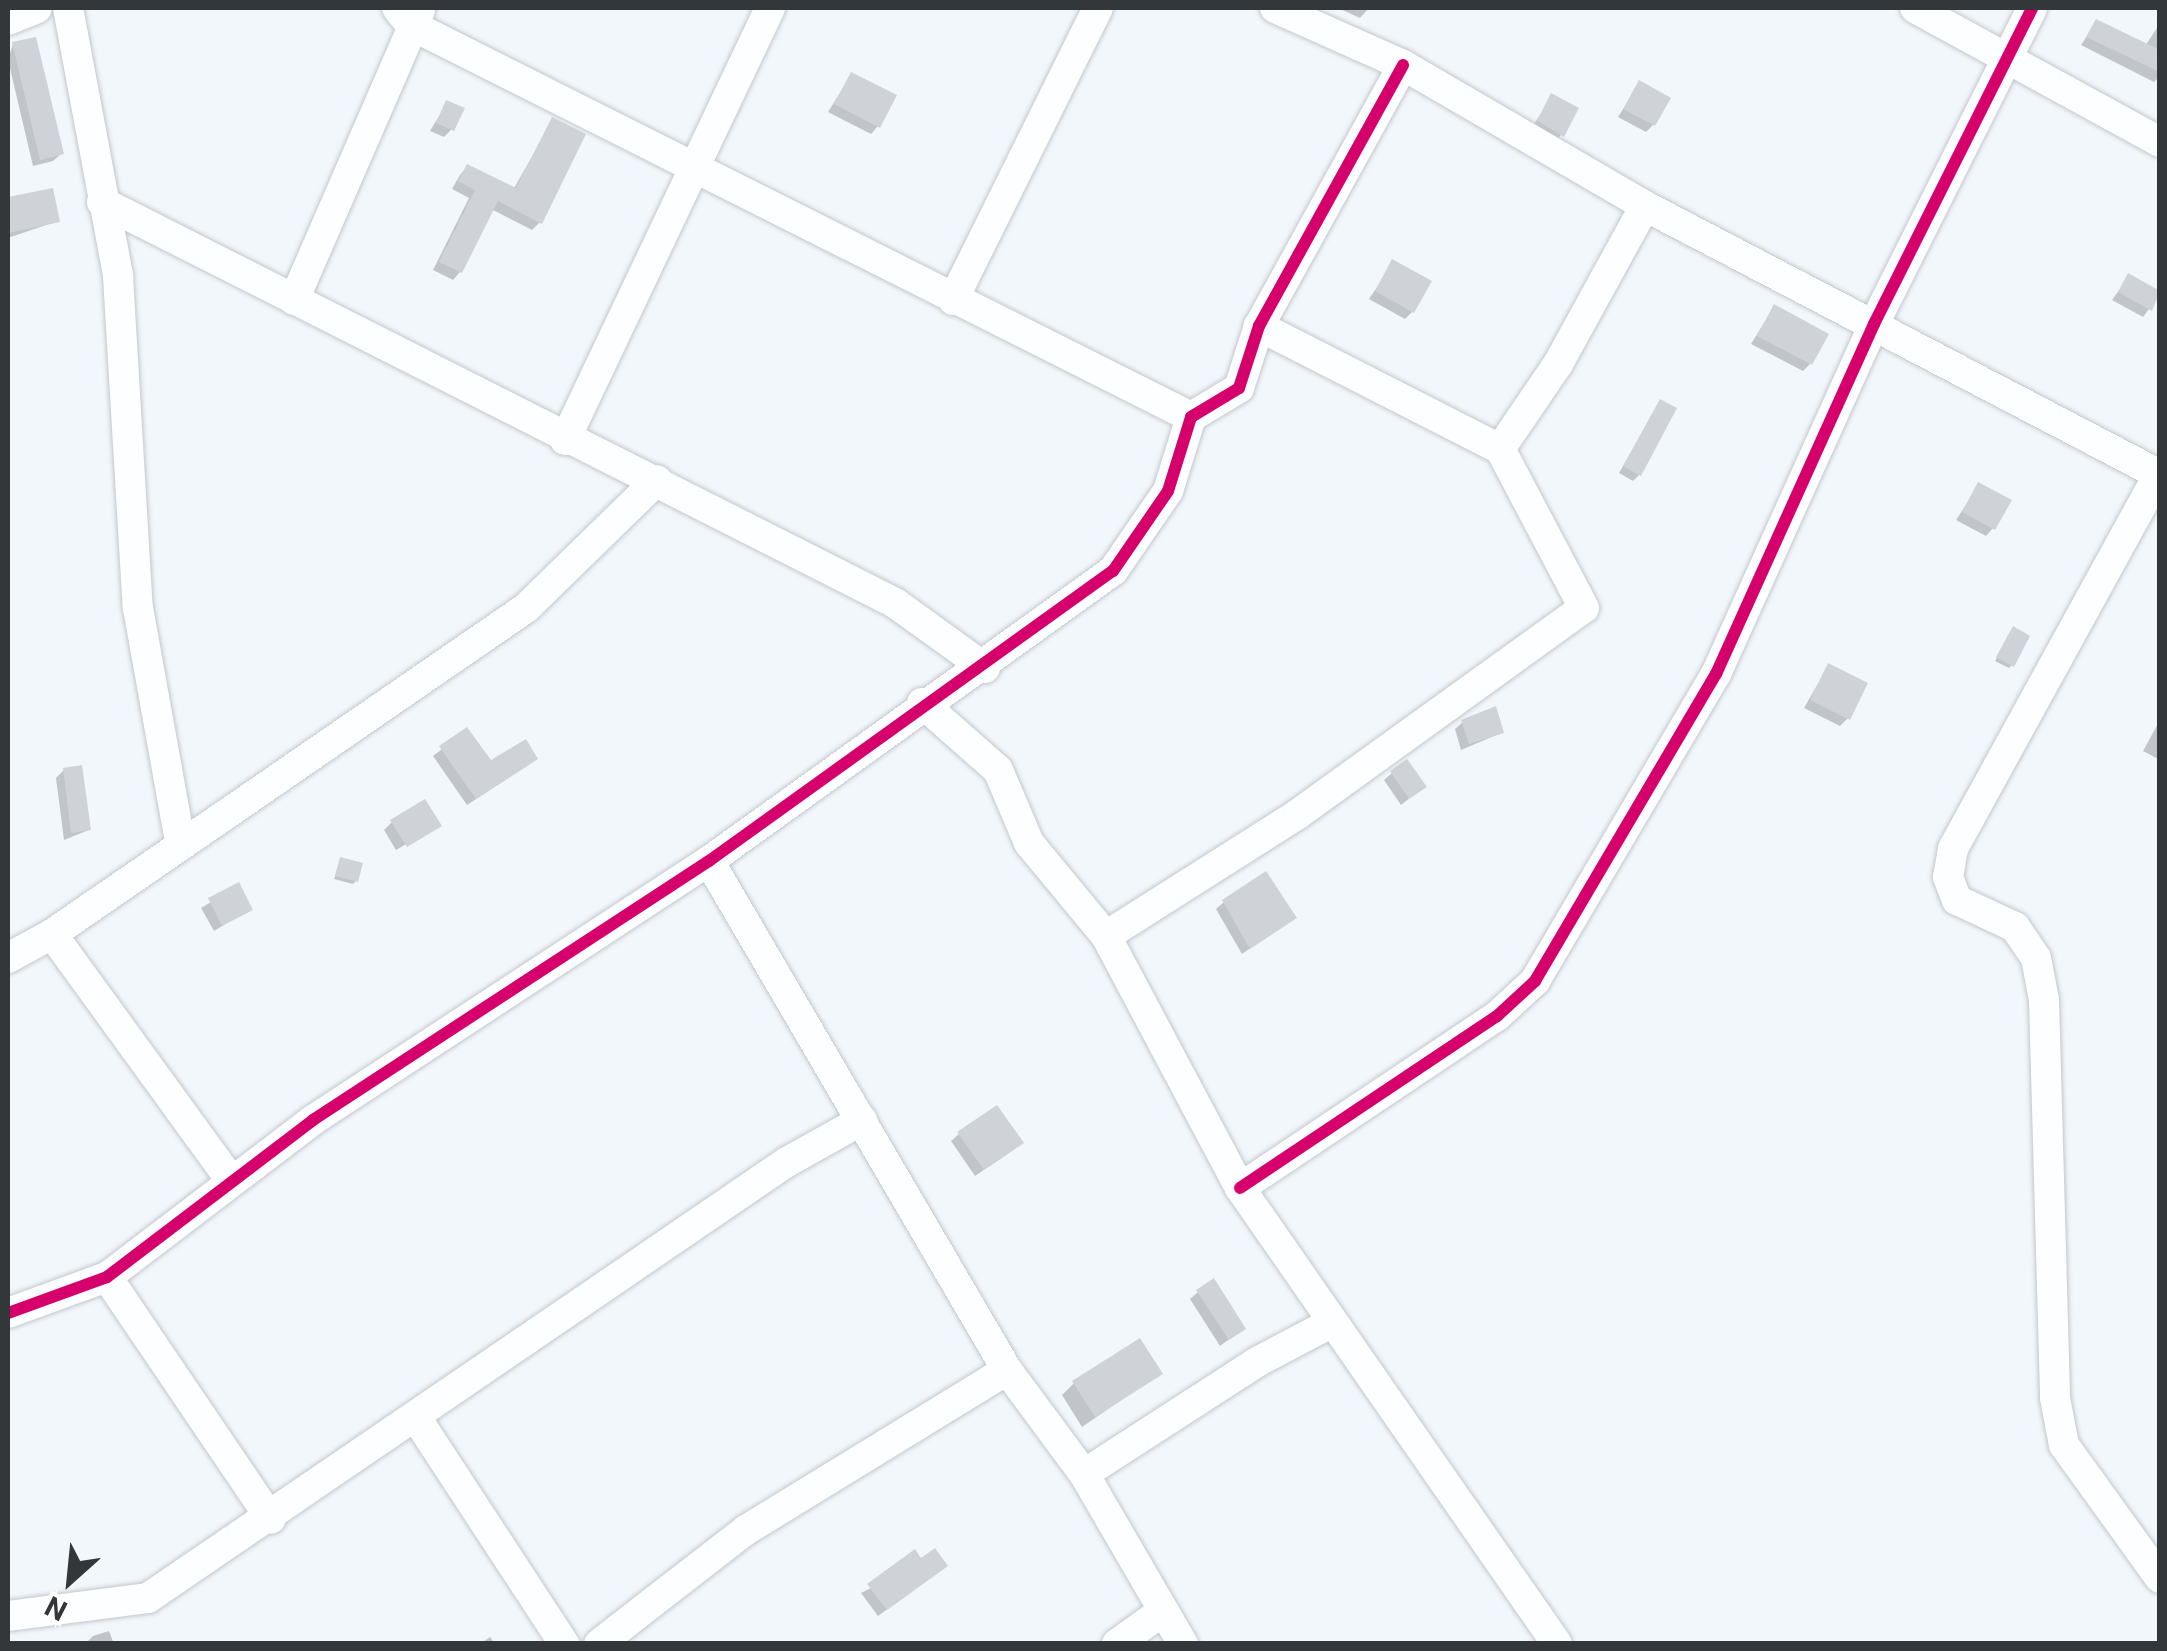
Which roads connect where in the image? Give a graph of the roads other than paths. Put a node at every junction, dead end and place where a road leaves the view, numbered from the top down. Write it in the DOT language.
graph roads {
  1 [pos="37,8"];
  2 [pos="68,8"];
  3 [pos="770,8"];
  4 [pos="1098,8"];
  5 [pos="1275,8"];
  6 [pos="1916,8"];
  7 [pos="2032,8"];
  8 [pos="410,13"];
  9 [pos="8,20"];
  10 [pos="2000,60"];
  11 [pos="1402,64"];
  12 [pos="2160,142"];
  13 [pos="693,163"];
  14 [pos="102,202"];
  15 [pos="1645,206"];
  16 [pos="294,300"];
  17 [pos="953,300"];
  18 [pos="1874,324"];
  19 [pos="1259,326"];
  20 [pos="1192,418"];
  21 [pos="565,440"];
  22 [pos="1500,449"];
  23 [pos="2159,473"];
  24 [pos="657,480"];
  25 [pos="985,668"];
  26 [pos="922,703"];
  27 [pos="180,842"];
  28 [pos="709,862"];
  29 [pos="52,934"];
  30 [pos="1106,936"];
  31 [pos="8,958"];
  32 [pos="862,1120"];
  33 [pos="232,1182"];
  34 [pos="1240,1188"];
  35 [pos="108,1278"];
  36 [pos="8,1313"];
  37 [pos="1332,1324"];
  38 [pos="1006,1370"];
  39 [pos="416,1419"];
  40 [pos="1084,1474"];
  41 [pos="271,1519"];
  42 [pos="2160,1578"];
  43 [pos="1163,1612"];
  44 [pos="8,1616"];
  45 [pos="564,1644"];
  46 [pos="598,1644"];
  47 [pos="1117,1644"];
  48 [pos="1183,1644"];
  49 [pos="1557,1644"];
  1 -- 9 [label="street"];
  2 -- 14 [label="street"];
  3 -- 13 [label="street"];
  4 -- 17 [label="street"];
  5 -- 11 [label="street"];
  6 -- 10 [label="street"];
  7 -- 10 [label="street"];
  8 -- 13 [label="street"];
  8 -- 16 [label="street"];
  10 -- 12 [label="street"];
  10 -- 18 [label="street"];
  11 -- 15 [label="street"];
  11 -- 19 [label="street"];
  13 -- 17 [label="street"];
  13 -- 21 [label="street"];
  14 -- 16 [label="street"];
  14 -- 27 [label="street"];
  15 -- 18 [label="street"];
  15 -- 22 [label="street"];
  16 -- 21 [label="street"];
  17 -- 20 [label="street"];
  18 -- 23 [label="street"];
  18 -- 34 [label="street"];
  19 -- 20 [label="street"];
  19 -- 22 [label="street"];
  20 -- 25 [label="street"];
  21 -- 24 [label="street"];
  22 -- 30 [label="street"];
  23 -- 42 [label="street"];
  24 -- 25 [label="street"];
  24 -- 27 [label="street"];
  25 -- 26 [label="street"];
  26 -- 28 [label="street"];
  26 -- 30 [label="street"];
  27 -- 29 [label="street"];
  28 -- 32 [label="street"];
  28 -- 33 [label="street"];
  29 -- 31 [label="street"];
  29 -- 33 [label="street"];
  30 -- 34 [label="street"];
  32 -- 38 [label="street"];
  32 -- 39 [label="street"];
  33 -- 35 [label="street"];
  34 -- 37 [label="street"];
  35 -- 36 [label="street"];
  35 -- 41 [label="street"];
  37 -- 40 [label="street"];
  37 -- 49 [label="street"];
  38 -- 40 [label="street"];
  38 -- 46 [label="street"];
  39 -- 41 [label="street"];
  39 -- 45 [label="street"];
  40 -- 43 [label="street"];
  41 -- 44 [label="street"];
  43 -- 47 [label="street"];
  43 -- 48 [label="street"];
}
